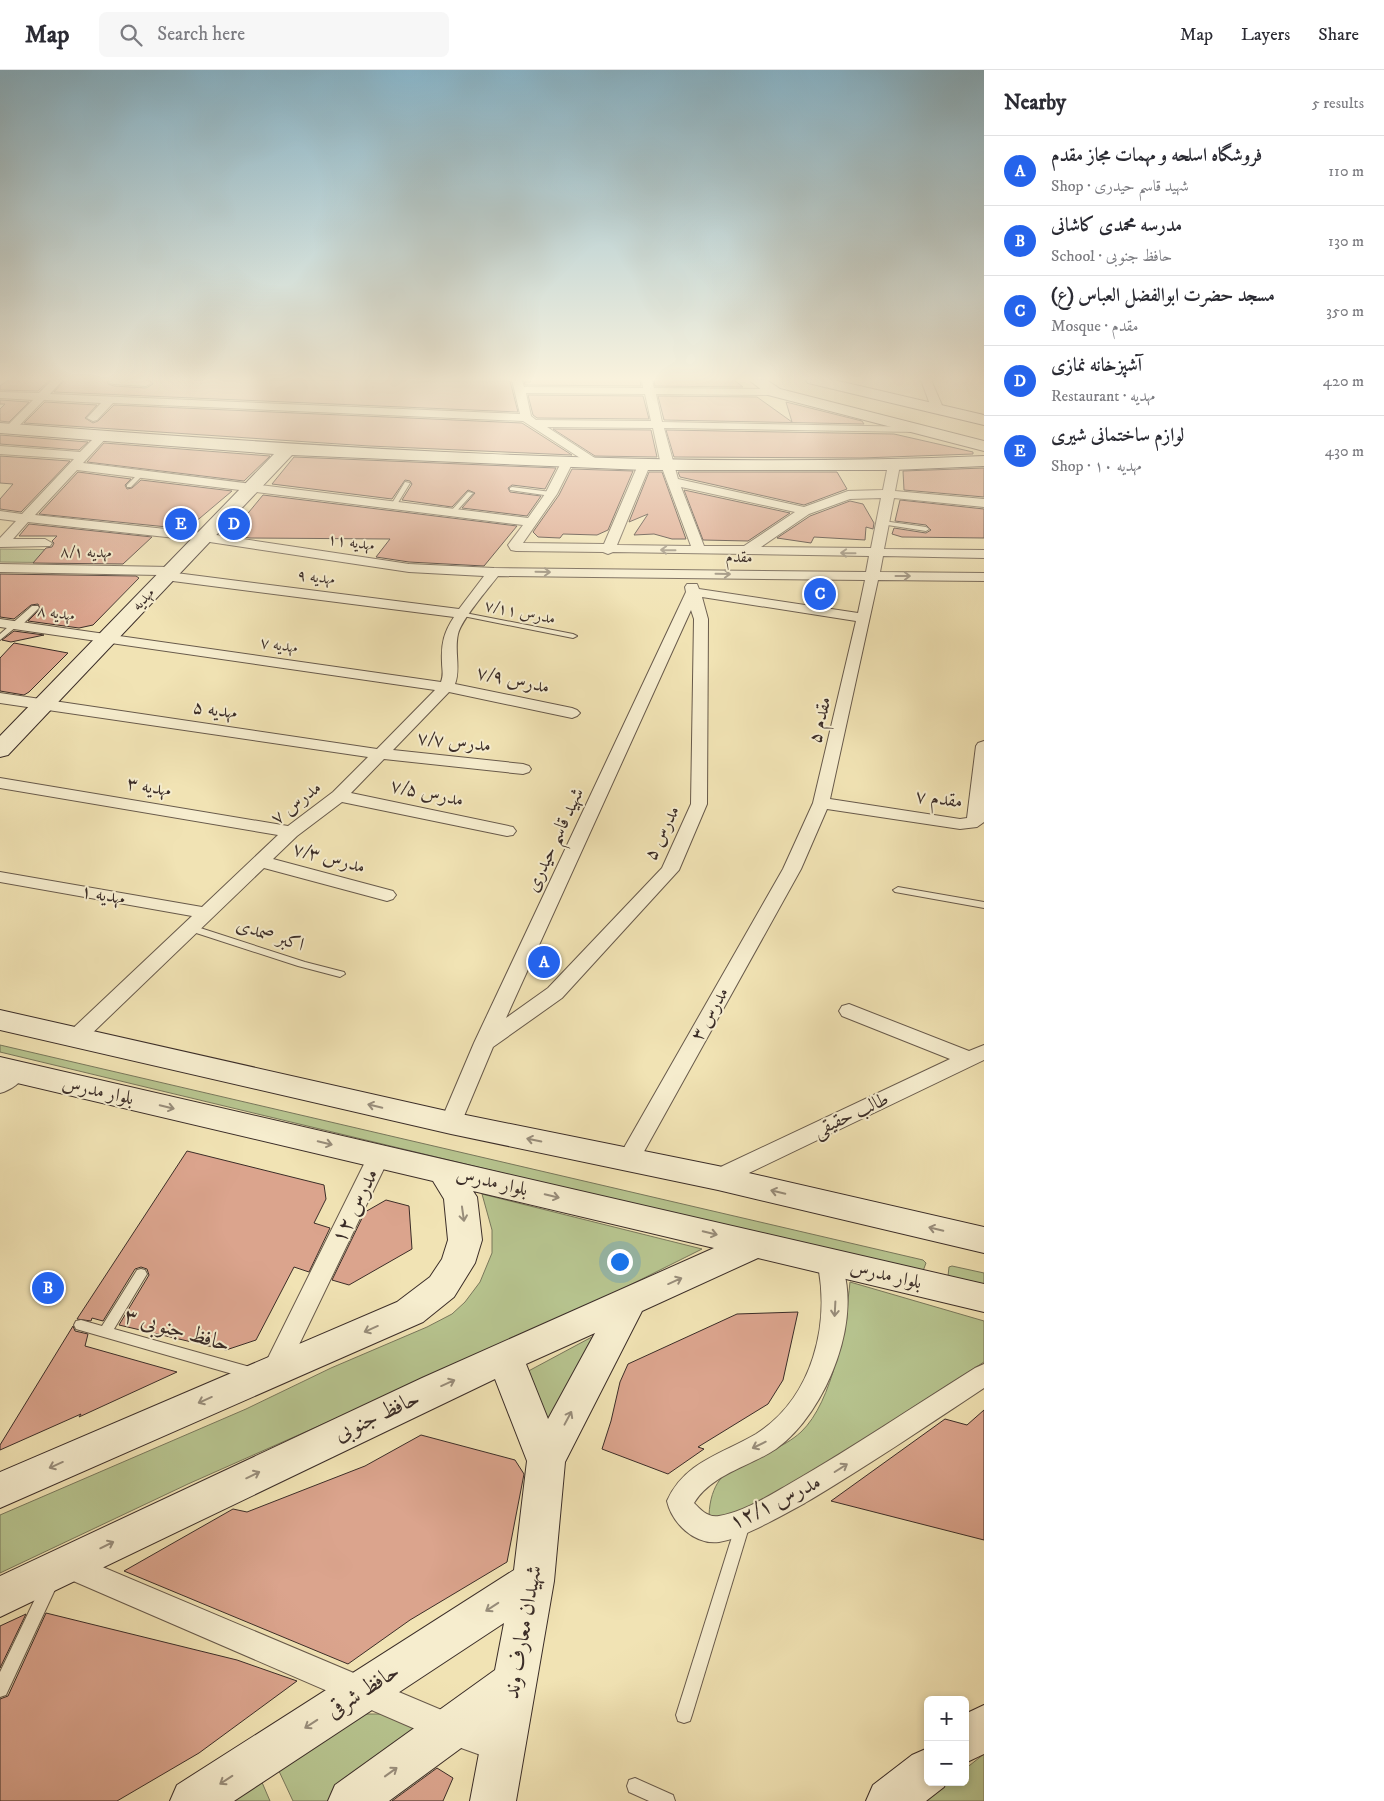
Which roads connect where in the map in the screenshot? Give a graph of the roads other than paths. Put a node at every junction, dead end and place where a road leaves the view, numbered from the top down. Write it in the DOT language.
graph roads {
  1 [pos="79,461"];
  2 [pos="278,461"];
  3 [pos="539,461"];
  4 [pos="591,461"];
  5 [pos="667,461"];
  6 [pos="984,461"];
  7 [pos="567,462"];
  8 [pos="594,463"];
  9 [pos="644,465"];
  10 [pos="894,465"];
  11 [pos="74,466"];
  12 [pos="670,473"];
  13 [pos="141,474"];
  14 [pos="407,483"];
  15 [pos="130,486"];
  16 [pos="253,487"];
  17 [pos="512,489"];
  18 [pos="470,493"];
  19 [pos="551,494"];
  20 [pos="888,494"];
  21 [pos="984,504"];
  22 [pos="394,505"];
  23 [pos="805,511"];
  24 [pos="454,512"];
  25 [pos="0,515"];
  26 [pos="24,518"];
  27 [pos="532,522"];
  28 [pos="883,523"];
  29 [pos="926,529"];
  30 [pos="203,537"];
  31 [pos="2,543"];
  32 [pos="45,543"];
  33 [pos="516,547"];
  34 [pos="608,550"];
  35 [pos="699,550"];
  36 [pos="746,551"];
  37 [pos="877,553"];
  38 [pos="984,554"];
  39 [pos="0,568"];
  40 [pos="494,572"];
  41 [pos="168,573"];
  42 [pos="691,574"];
  43 [pos="872,576"];
  44 [pos="984,577"];
  45 [pos="693,592"];
  46 [pos="35,608"];
  47 [pos="463,614"];
  48 [pos="864,618"];
  49 [pos="10,624"];
  50 [pos="573,636"];
  51 [pos="0,638"];
  52 [pos="108,638"];
  53 [pos="446,687"];
  54 [pos="0,698"];
  55 [pos="43,705"];
  56 [pos="572,713"];
  57 [pos="984,746"];
  58 [pos="0,750"];
  59 [pos="381,754"];
  60 [pos="523,769"];
  61 [pos="0,783"];
  62 [pos="339,796"];
  63 [pos="821,803"];
  64 [pos="507,831"];
  65 [pos="290,832"];
  66 [pos="260,861"];
  67 [pos="792,869"];
  68 [pos="0,877"];
  69 [pos="898,890"];
  70 [pos="387,895"];
  71 [pos="984,905"];
  72 [pos="206,913"];
  73 [pos="191,928"];
  74 [pos="340,974"];
  75 [pos="849,1011"];
  76 [pos="0,1020"];
  77 [pos="76,1037"];
  78 [pos="484,1044"];
  79 [pos="977,1055"];
  80 [pos="6,1075"];
  81 [pos="450,1123"];
  82 [pos="379,1156"];
  83 [pos="628,1160"];
  84 [pos="443,1170"];
  85 [pos="718,1178"];
  86 [pos="984,1240"];
  87 [pos="758,1244"];
  88 [pos="830,1262"];
  89 [pos="141,1274"];
  90 [pos="984,1298"];
  91 [pos="630,1301"];
  92 [pos="81,1325"];
  93 [pos="105,1332"];
  94 [pos="505,1357"];
  95 [pos="268,1374"];
  96 [pos="984,1375"];
  97 [pos="546,1461"];
  98 [pos="0,1490"];
  99 [pos="744,1520"];
  100 [pos="62,1568"];
  101 [pos="533,1581"];
  102 [pos="0,1597"];
  103 [pos="514,1683"];
  104 [pos="0,1689"];
  105 [pos="362,1691"];
  106 [pos="684,1715"];
  107 [pos="984,1727"];
  108 [pos="450,1730"];
  109 [pos="969,1738"];
  110 [pos="503,1748"];
  111 [pos="924,1773"];
  112 [pos="635,1786"];
  113 [pos="193,1801"];
  114 [pos="351,1801"];
  115 [pos="493,1801"];
  116 [pos="667,1801"];
  117 [pos="889,1801"];
  1 -- 11 [label="street"];
  2 -- 16 [label="street, مهدیه"];
  3 -- 7 [label="street"];
  4 -- 8 [label="street"];
  5 -- 12 [label="street"];
  6 -- 10 [label="street"];
  7 -- 8 [label="street"];
  7 -- 19 [label="street"];
  8 -- 9 [label="street"];
  9 -- 12 [label="street"];
  9 -- 34 [label="street"];
  10 -- 12 [label="street"];
  10 -- 20 [label="street, مقدم ۵"];
  11 -- 13 [label="street"];
  11 -- 26 [label="street"];
  12 -- 23 [label="street"];
  12 -- 35 [label="street"];
  13 -- 15 [label="lane"];
  13 -- 16 [label="street"];
  14 -- 22 [label="lane"];
  16 -- 22 [label="street"];
  16 -- 30 [label="street, مهدیه"];
  17 -- 19 [label="lane"];
  18 -- 24 [label="lane"];
  19 -- 27 [label="street"];
  20 -- 21 [label="street"];
  20 -- 23 [label="street"];
  20 -- 28 [label="street, مقدم ۵"];
  22 -- 24 [label="street"];
  23 -- 36 [label="street"];
  24 -- 27 [label="street"];
  25 -- 26 [label="street, مهدیه ۱۱"];
  26 -- 30 [label="street, مهدیه ۱۱"];
  26 -- 31 [label="street"];
  27 -- 33 [label="street"];
  28 -- 29 [label="lane"];
  28 -- 37 [label="street, مقدم ۵"];
  30 -- 40 [label="street, مهدیه ۱۱"];
  30 -- 41 [label="street, مهدیه"];
  31 -- 32 [label="street"];
  33 -- 34 [label="street, مقدم"];
  35 -- 34 [label="street, مقدم, one-way"];
  35 -- 36 [label="street, مقدم"];
  37 -- 36 [label="street, مقدم, one-way"];
  37 -- 38 [label="street, مقدم"];
  37 -- 43 [label="street, مقدم ۵"];
  39 -- 41 [label="street, مهدیه ۸/۱"];
  40 -- 42 [label="street, مقدم, one-way"];
  40 -- 47 [label="street"];
  41 -- 47 [label="street, مهدیه ۹"];
  41 -- 52 [label="street, مهدیه"];
  42 -- 43 [label="street, مقدم, one-way"];
  42 -- 45 [label="street"];
  43 -- 44 [label="street, مقدم, one-way"];
  43 -- 48 [label="street, مقدم ۵"];
  45 -- 48 [label="street"];
  45 -- 78 [label="street, شهید قاسم حیدری"];
  45 -- 78 [label="street, مدرس ۵"];
  46 -- 49 [label="lane"];
  47 -- 50 [label="lane, مدرس ۷/۱۱"];
  47 -- 53 [label="street"];
  48 -- 63 [label="street, مقدم ۵"];
  49 -- 51 [label="lane"];
  49 -- 52 [label="street, مهدیه ۸"];
  52 -- 53 [label="street, مهدیه ۷"];
  52 -- 55 [label="street, مهدیه"];
  53 -- 56 [label="street, مدرس ۷/۹"];
  53 -- 59 [label="street, مدرس ۷"];
  54 -- 55 [label="street, مهدیه ۵"];
  55 -- 58 [label="street, مهدیه"];
  55 -- 59 [label="street, مهدیه ۵"];
  57 -- 63 [label="street, مقدم ۷"];
  59 -- 60 [label="street, مدرس ۷/۷"];
  59 -- 62 [label="street, مدرس ۷"];
  61 -- 65 [label="street, مهدیه ۳"];
  62 -- 64 [label="street, مدرس ۷/۵"];
  62 -- 65 [label="street, مدرس ۷"];
  63 -- 67 [label="street, مقدم ۵"];
  65 -- 66 [label="street, مدرس ۷"];
  66 -- 70 [label="street, مدرس ۷/۳"];
  66 -- 72 [label="street, مدرس ۷"];
  67 -- 83 [label="street, مدرس ۳"];
  68 -- 72 [label="street, مهدیه ۱"];
  69 -- 71 [label="lane"];
  72 -- 73 [label="street, مدرس ۷"];
  73 -- 74 [label="lane, اکبر صمدی"];
  73 -- 77 [label="street, مدرس ۷"];
  75 -- 79 [label="street"];
  76 -- 77 [label="street"];
  81 -- 77 [label="street, one-way"];
  78 -- 81 [label="street, شهید قاسم حیدری"];
  79 -- 85 [label="street, طالب حقیقی"];
  80 -- 82 [label="street, بلوار مدرس, one-way"];
  83 -- 81 [label="street, one-way"];
  82 -- 84 [label="street, بلوار مدرس"];
  82 -- 95 [label="street, مدرس ۱۲"];
  83 -- 85 [label="street"];
  84 -- 87 [label="street, بلوار مدرس, one-way"];
  84 -- 95 [label="street, one-way"];
  86 -- 85 [label="street, one-way"];
  87 -- 88 [label="street, بلوار مدرس"];
  91 -- 87 [label="street, حافظ جنوبی, one-way"];
  88 -- 90 [label="street, بلوار مدرس"];
  88 -- 99 [label="street, مدرس ۱۲/۱, one-way"];
  89 -- 93 [label="lane"];
  91 -- 94 [label="street, حافظ جنوبی"];
  97 -- 91 [label="street, one-way"];
  92 -- 93 [label="lane, حافظ جنوبی ۳"];
  93 -- 95 [label="lane, حافظ جنوبی ۳"];
  94 -- 97 [label="street"];
  100 -- 94 [label="street, حافظ جنوبی, one-way"];
  95 -- 98 [label="street, one-way"];
  99 -- 96 [label="street, مدرس ۱۲/۱, one-way"];
  97 -- 101 [label="street, شهیدان معارف وند"];
  99 -- 106 [label="lane"];
  100 -- 102 [label="street, حافظ جنوبی"];
  100 -- 104 [label="lane"];
  100 -- 105 [label="street"];
  101 -- 103 [label="street, شهیدان معارف وند"];
  101 -- 105 [label="street, حافظ شرقی, one-way"];
  103 -- 108 [label="street"];
  103 -- 110 [label="street, شهیدان معارف وند"];
  105 -- 108 [label="street"];
  105 -- 113 [label="street, حافظ شرقی, one-way"];
  107 -- 109 [label="street"];
  108 -- 110 [label="street"];
  114 -- 108 [label="street, one-way"];
  110 -- 115 [label="street, شهیدان معارف وند"];
  111 -- 117 [label="street"];
  112 -- 116 [label="lane"];
}
